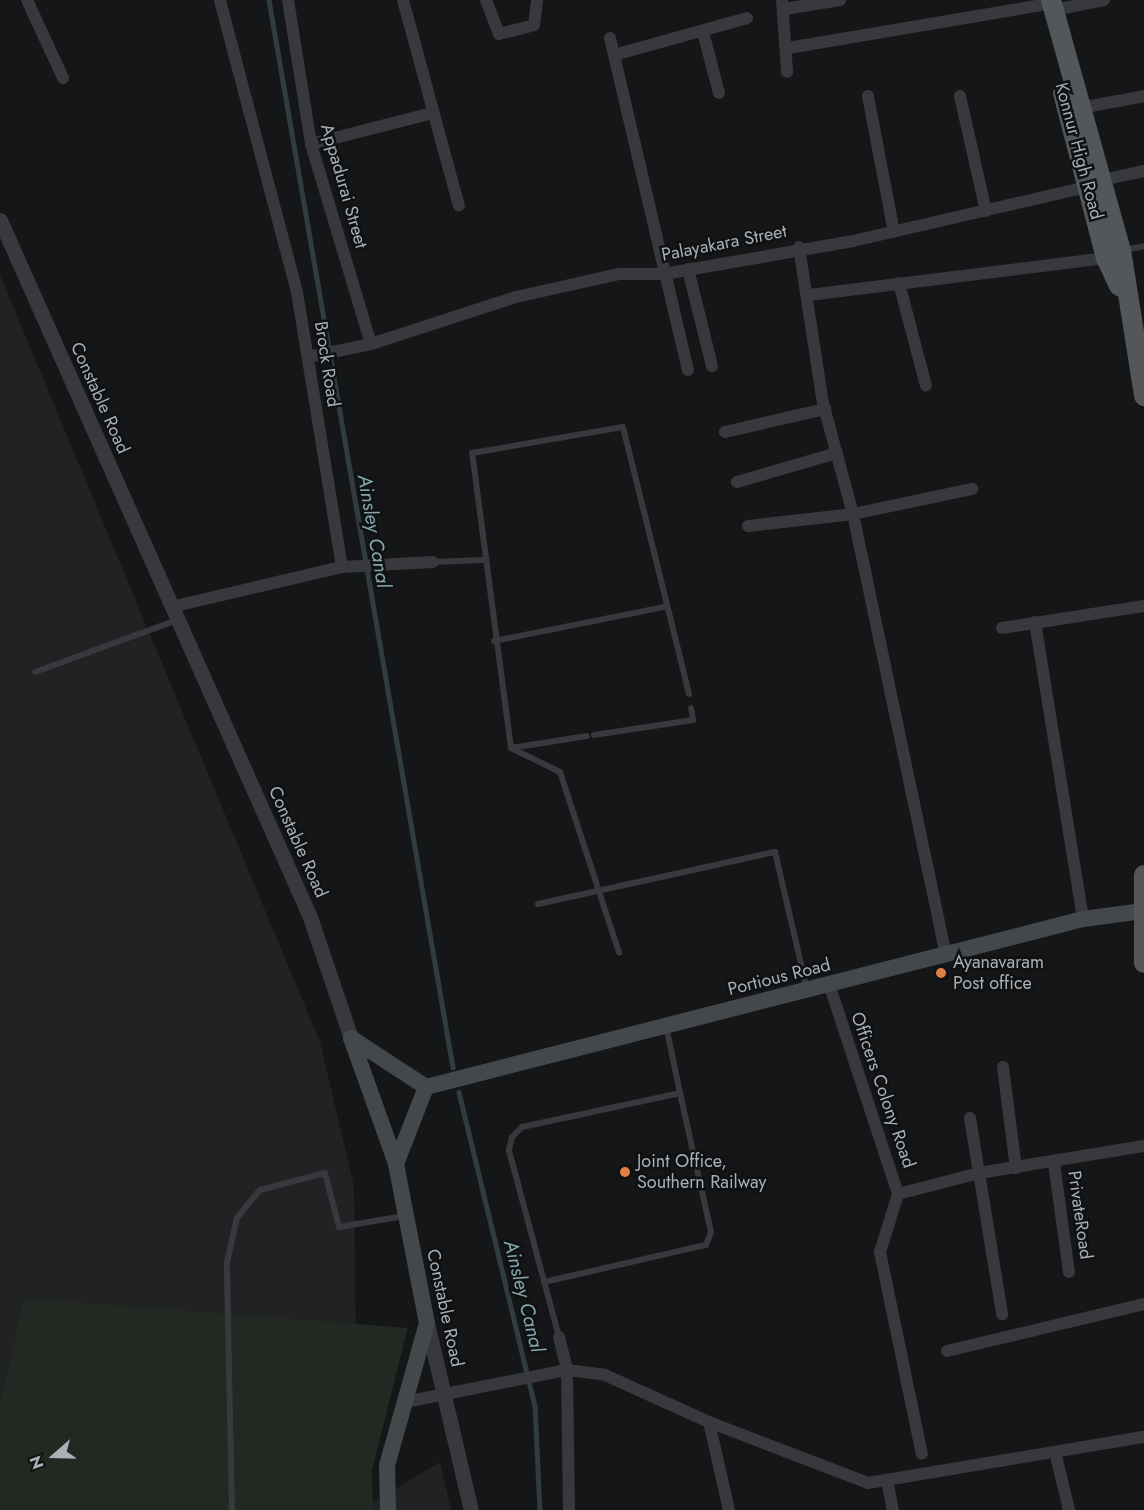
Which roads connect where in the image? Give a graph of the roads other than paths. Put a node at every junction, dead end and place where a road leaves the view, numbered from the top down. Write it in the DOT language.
graph roads {
  1 [pos="27,0"];
  2 [pos="220,0"];
  3 [pos="288,0"];
  4 [pos="403,0"];
  5 [pos="486,0"];
  6 [pos="537,0"];
  7 [pos="840,0"];
  8 [pos="1104,0"];
  9 [pos="1046,4"];
  10 [pos="783,5"];
  11 [pos="747,18"];
  12 [pos="703,33"];
  13 [pos="610,38"];
  14 [pos="788,48"];
  15 [pos="614,55"];
  16 [pos="787,72"];
  17 [pos="63,78"];
  18 [pos="719,93"];
  19 [pos="868,96"];
  20 [pos="960,96"];
  21 [pos="1144,96"];
  22 [pos="1080,108"];
  23 [pos="433,112"];
  24 [pos="311,144"];
  25 [pos="1144,171"];
  26 [pos="1094,183"];
  27 [pos="459,206"];
  28 [pos="986,211"];
  29 [pos="0,220"];
  30 [pos="894,232"];
  31 [pos="1144,246"];
  32 [pos="800,247"];
  33 [pos="1114,254"];
  34 [pos="688,269"];
  35 [pos="664,274"];
  36 [pos="899,283"];
  37 [pos="809,295"];
  38 [pos="371,344"];
  39 [pos="308,357"];
  40 [pos="712,366"];
  41 [pos="688,370"];
  42 [pos="926,386"];
  43 [pos="1144,396"];
  44 [pos="825,409"];
  45 [pos="725,432"];
  46 [pos="837,453"];
  47 [pos="737,482"];
  48 [pos="972,489"];
  49 [pos="853,514"];
  50 [pos="748,526"];
  51 [pos="482,560"];
  52 [pos="433,562"];
  53 [pos="342,567"];
  54 [pos="1144,606"];
  55 [pos="664,607"];
  56 [pos="174,614"];
  57 [pos="1035,622"];
  58 [pos="1002,628"];
  59 [pos="494,640"];
  60 [pos="35,672"];
  61 [pos="689,694"];
  62 [pos="691,708"];
  63 [pos="511,748"];
  64 [pos="1144,875"];
  65 [pos="1144,882"];
  66 [pos="598,889"];
  67 [pos="538,904"];
  68 [pos="1143,911"];
  69 [pos="1083,919"];
  70 [pos="619,953"];
  71 [pos="946,954"];
  72 [pos="1144,963"];
  73 [pos="829,984"];
  74 [pos="807,990"];
  75 [pos="666,1026"];
  76 [pos="351,1038"];
  77 [pos="1003,1067"];
  78 [pos="426,1087"];
  79 [pos="680,1093"];
  80 [pos="970,1118"];
  81 [pos="1144,1146"];
  82 [pos="1054,1163"];
  83 [pos="396,1164"];
  84 [pos="1017,1168"];
  85 [pos="979,1173"];
  86 [pos="898,1194"];
  87 [pos="406,1216"];
  88 [pos="1069,1272"];
  89 [pos="544,1282"];
  90 [pos="1144,1304"];
  91 [pos="1002,1314"];
  92 [pos="427,1323"];
  93 [pos="559,1337"];
  94 [pos="947,1351"];
  95 [pos="567,1370"];
  96 [pos="444,1394"];
  97 [pos="405,1402"];
  98 [pos="709,1422"];
  99 [pos="1144,1437"];
  100 [pos="1055,1452"];
  101 [pos="922,1454"];
  102 [pos="927,1475"];
  103 [pos="887,1480"];
  104 [pos="232,1510"];
  105 [pos="388,1510"];
  106 [pos="471,1510"];
  107 [pos="569,1510"];
  108 [pos="729,1510"];
  109 [pos="893,1510"];
  110 [pos="1070,1510"];
  1 -- 17 [label="street"];
  2 -- 39 [label="street, Brock Road"];
  3 -- 24 [label="street, Appadurai Street"];
  4 -- 23 [label="street"];
  5 -- 6 [label="street"];
  7 -- 10 [label="street"];
  8 -- 9 [label="street"];
  9 -- 14 [label="street"];
  9 -- 22 [label="main road, Konnur High Road"];
  9 -- 26 [label="main road, Konnur High Road"];
  10 -- 14 [label="street"];
  11 -- 12 [label="street"];
  12 -- 15 [label="street"];
  12 -- 18 [label="street"];
  13 -- 15 [label="street"];
  14 -- 16 [label="street"];
  15 -- 35 [label="street"];
  19 -- 30 [label="street"];
  20 -- 28 [label="street"];
  21 -- 22 [label="street"];
  22 -- 26 [label="main road, Konnur High Road"];
  23 -- 24 [label="street"];
  23 -- 27 [label="street"];
  24 -- 38 [label="street, Appadurai Street"];
  25 -- 26 [label="street, Palayakara Street"];
  26 -- 28 [label="street, Palayakara Street"];
  26 -- 33 [label="main road, Konnur High Road"];
  28 -- 30 [label="street, Palayakara Street"];
  29 -- 56 [label="street, Constable Road"];
  30 -- 32 [label="street, Palayakara Street"];
  31 -- 33 [label="lane"];
  32 -- 34 [label="street, Palayakara Street"];
  32 -- 37 [label="street"];
  33 -- 36 [label="street"];
  33 -- 43 [label="main road, Konnur High Road"];
  34 -- 35 [label="street, Palayakara Street"];
  34 -- 40 [label="street"];
  35 -- 38 [label="street, Palayakara Street"];
  35 -- 41 [label="street"];
  36 -- 37 [label="street"];
  36 -- 42 [label="street"];
  37 -- 44 [label="street"];
  38 -- 39 [label="street, Palayakara Street"];
  39 -- 53 [label="street, Brock Road"];
  44 -- 45 [label="street"];
  44 -- 46 [label="street"];
  46 -- 47 [label="street"];
  46 -- 49 [label="street"];
  48 -- 49 [label="street"];
  49 -- 50 [label="street"];
  49 -- 71 [label="street"];
  51 -- 52 [label="lane"];
  51 -- 55 [label="lane"];
  51 -- 59 [label="lane"];
  52 -- 53 [label="street"];
  53 -- 56 [label="street"];
  54 -- 57 [label="street"];
  55 -- 59 [label="lane"];
  55 -- 61 [label="lane"];
  56 -- 60 [label="lane"];
  56 -- 76 [label="street, Constable Road"];
  57 -- 58 [label="street"];
  57 -- 69 [label="street"];
  59 -- 63 [label="lane"];
  62 -- 63 [label="lane"];
  63 -- 66 [label="lane"];
  64 -- 65 [label="main road"];
  65 -- 68 [label="main road"];
  66 -- 67 [label="lane"];
  66 -- 70 [label="lane"];
  66 -- 74 [label="lane"];
  68 -- 69 [label="main road, Portious Road"];
  68 -- 72 [label="main road"];
  69 -- 71 [label="main road, Portious Road"];
  71 -- 73 [label="main road, Portious Road"];
  73 -- 74 [label="main road, Portious Road"];
  73 -- 86 [label="street, Officers Colony Road"];
  74 -- 75 [label="main road, Portious Road"];
  75 -- 78 [label="main road, Portious Road"];
  75 -- 79 [label="lane"];
  76 -- 78 [label="main road"];
  76 -- 83 [label="main road, Constable Road"];
  77 -- 84 [label="street"];
  78 -- 83 [label="main road"];
  79 -- 89 [label="lane"];
  79 -- 89 [label="lane"];
  80 -- 85 [label="street"];
  81 -- 82 [label="street"];
  82 -- 84 [label="street"];
  82 -- 88 [label="street, PrivateRoad"];
  83 -- 87 [label="main road, Constable Road"];
  84 -- 85 [label="street"];
  85 -- 86 [label="street"];
  85 -- 91 [label="street"];
  86 -- 101 [label="street, Officers Colony Road"];
  87 -- 92 [label="main road, Constable Road"];
  87 -- 104 [label="lane"];
  89 -- 93 [label="lane"];
  90 -- 94 [label="street"];
  92 -- 96 [label="street, Constable Road"];
  92 -- 97 [label="main road"];
  93 -- 95 [label="street"];
  95 -- 96 [label="street"];
  95 -- 98 [label="street"];
  95 -- 107 [label="street"];
  96 -- 97 [label="street"];
  96 -- 106 [label="street, Constable Road"];
  97 -- 105 [label="main road"];
  98 -- 103 [label="street"];
  98 -- 108 [label="street"];
  99 -- 100 [label="street"];
  100 -- 102 [label="street"];
  100 -- 110 [label="street"];
  101 -- 102 [label="lane"];
  102 -- 103 [label="street"];
  103 -- 109 [label="street"];
}
